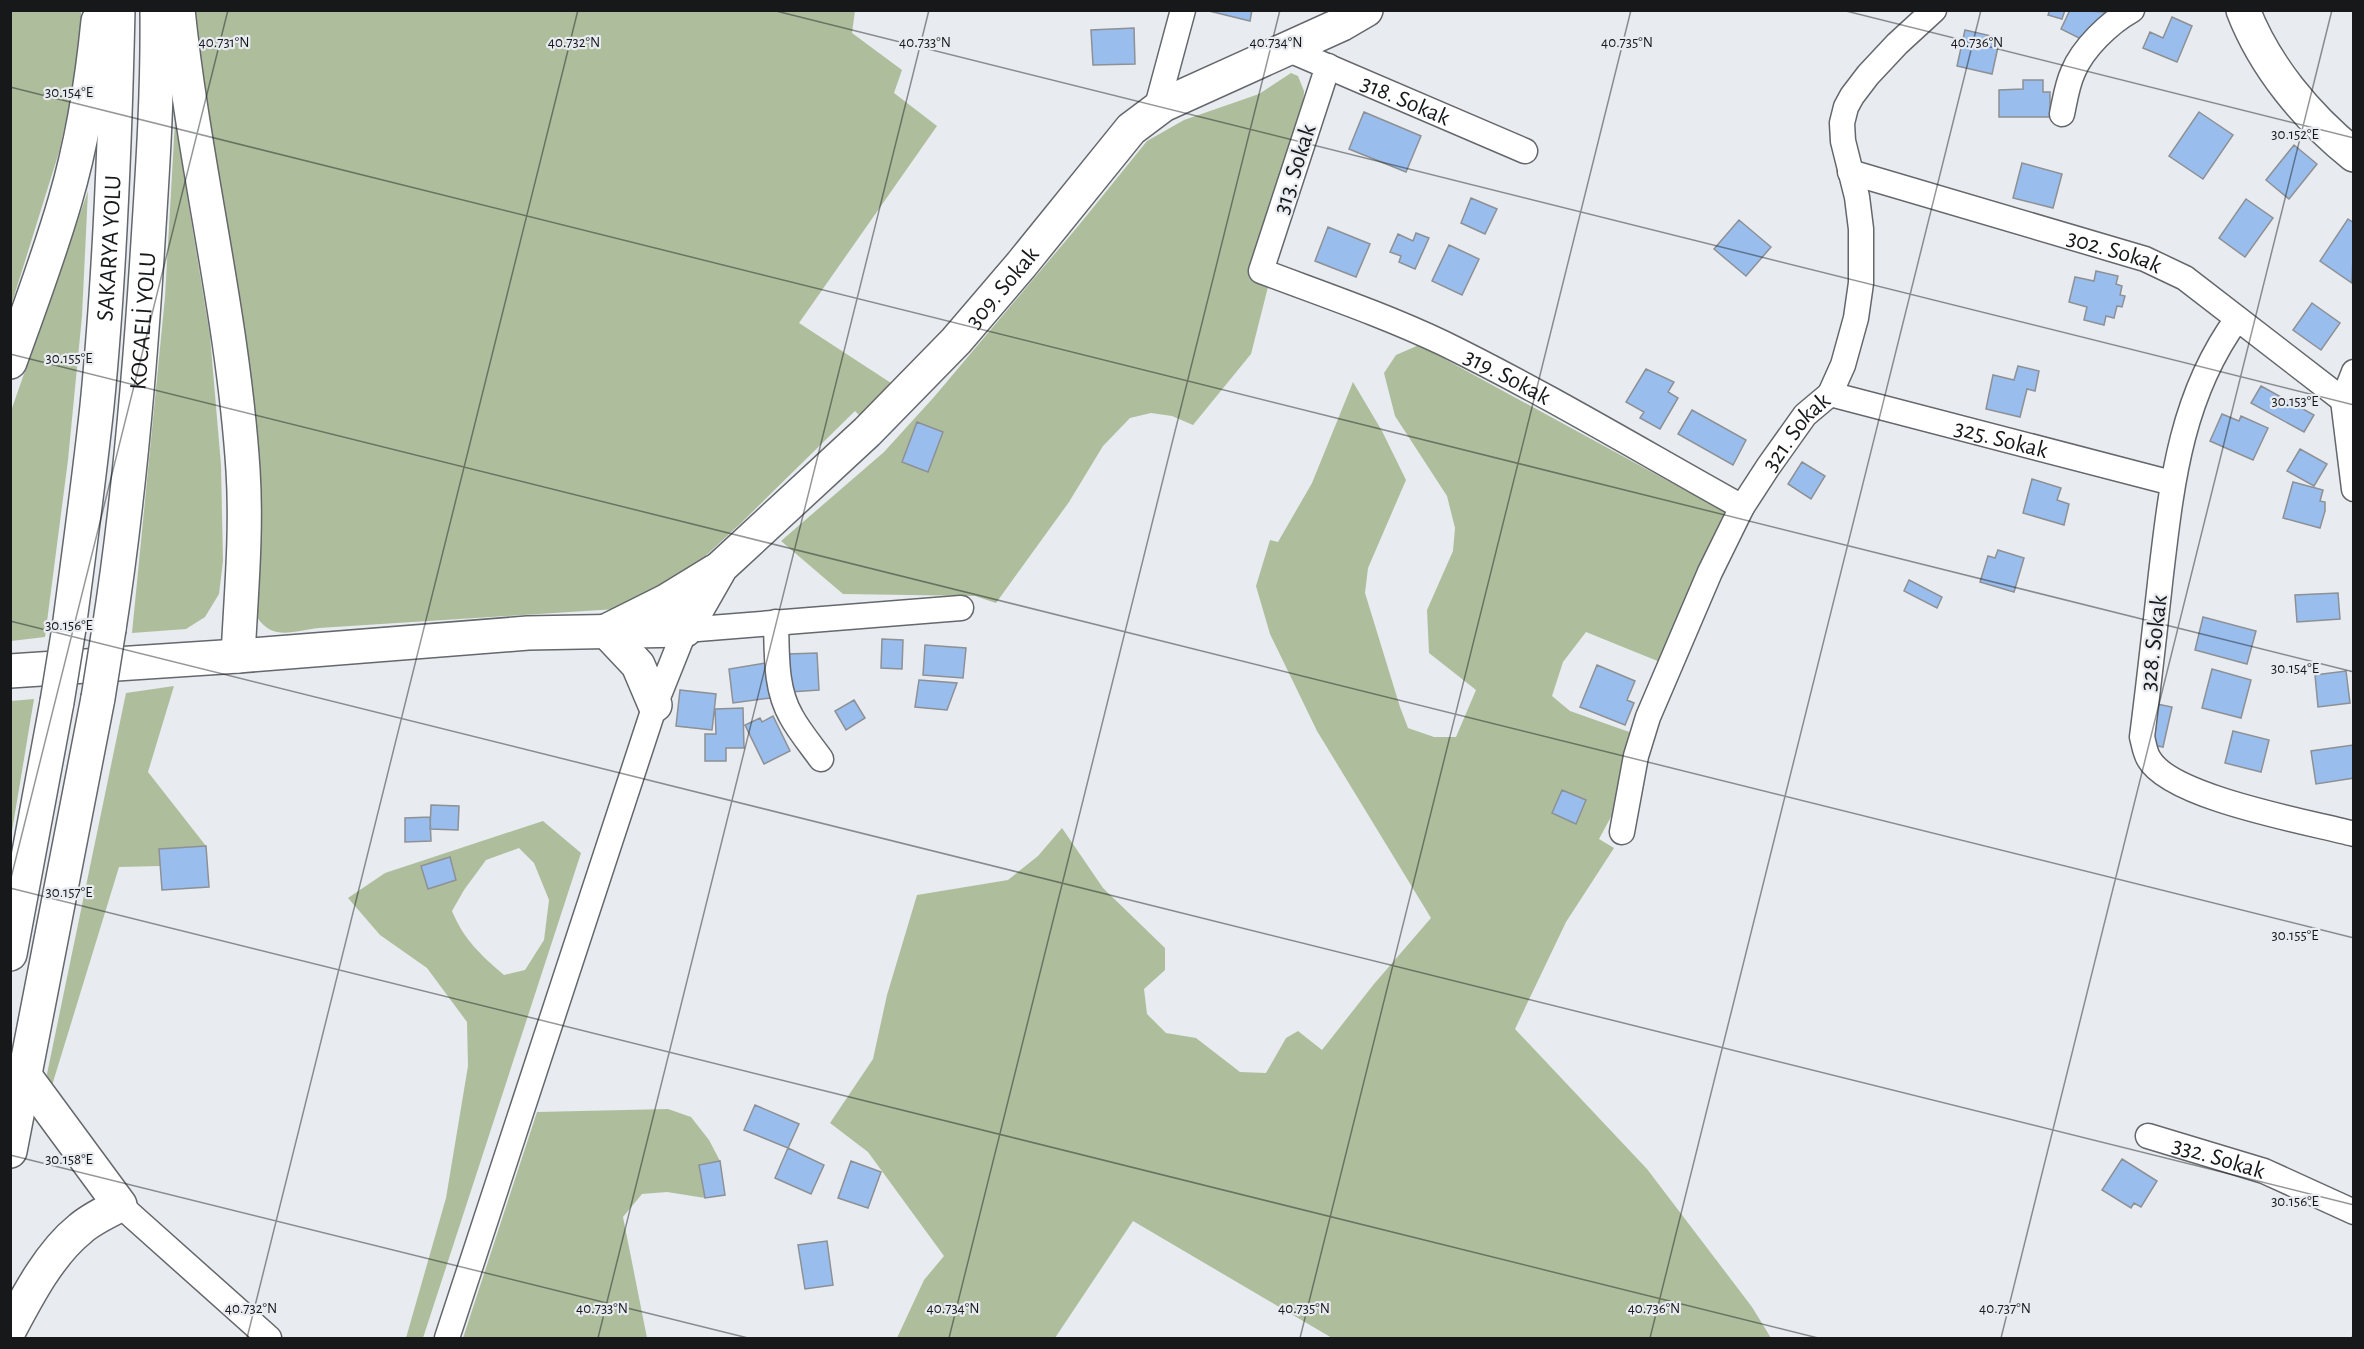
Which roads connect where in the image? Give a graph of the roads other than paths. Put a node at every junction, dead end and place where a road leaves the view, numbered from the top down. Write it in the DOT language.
graph roads {
  1 [pos="99,10"];
  2 [pos="118,10"];
  3 [pos="157,10"];
  4 [pos="178,10"];
  5 [pos="1183,10"];
  6 [pos="1366,10"];
  7 [pos="1934,10"];
  8 [pos="2132,10"];
  9 [pos="2243,10"];
  10 [pos="1287,48"];
  11 [pos="1328,66"];
  12 [pos="1156,110"];
  13 [pos="2062,114"];
  14 [pos="1525,151"];
  15 [pos="2354,155"];
  16 [pos="1850,172"];
  17 [pos="1261,271"];
  18 [pos="2237,319"];
  19 [pos="10,362"];
  20 [pos="2354,372"];
  21 [pos="1830,394"];
  22 [pos="2343,400"];
  23 [pos="2172,483"];
  24 [pos="2354,489"];
  25 [pos="1742,507"];
  26 [pos="721,567"];
  27 [pos="960,608"];
  28 [pos="776,622"];
  29 [pos="685,630"];
  30 [pos="606,631"];
  31 [pos="238,656"];
  32 [pos="10,671"];
  33 [pos="655,705"];
  34 [pos="821,759"];
  35 [pos="1622,832"];
  36 [pos="2354,834"];
  37 [pos="10,954"];
  38 [pos="25,1076"];
  39 [pos="2148,1136"];
  40 [pos="10,1151"];
  41 [pos="120,1204"];
  42 [pos="2354,1212"];
  43 [pos="10,1329"];
  44 [pos="269,1338"];
  45 [pos="447,1338"];
  1 -- 19 [label="main road"];
  2 -- 37 [label="main road, SAKARYA YOLU, bridge"];
  3 -- 38 [label="main road, KOCAELİ YOLU, bridge"];
  4 -- 31 [label="main road"];
  5 -- 12 [label="street"];
  6 -- 10 [label="main road, 309. Sokak"];
  7 -- 16 [label="street, 321. Sokak"];
  8 -- 13 [label="street"];
  9 -- 15 [label="main road"];
  10 -- 11 [label="street, 318. Sokak"];
  10 -- 12 [label="main road, 309. Sokak"];
  11 -- 14 [label="street, 318. Sokak"];
  11 -- 17 [label="street, 313. Sokak"];
  12 -- 26 [label="main road, 309. Sokak"];
  16 -- 18 [label="street, 302. Sokak"];
  16 -- 21 [label="street, 321. Sokak"];
  17 -- 25 [label="street, 319. Sokak"];
  18 -- 22 [label="street, 302. Sokak"];
  18 -- 23 [label="street, 328. Sokak"];
  20 -- 22 [label="street"];
  21 -- 23 [label="street, 325. Sokak"];
  21 -- 25 [label="street, 321. Sokak"];
  22 -- 24 [label="street"];
  23 -- 36 [label="street, 328. Sokak"];
  25 -- 35 [label="street, 321. Sokak"];
  26 -- 29 [label="main road, 309. Sokak"];
  26 -- 30 [label="main road"];
  27 -- 28 [label="street"];
  28 -- 29 [label="street"];
  28 -- 34 [label="street"];
  29 -- 30 [label="main road"];
  29 -- 33 [label="street"];
  30 -- 31 [label="main road"];
  30 -- 33 [label="main road"];
  31 -- 32 [label="main road"];
  33 -- 45 [label="street"];
  38 -- 40 [label="main road"];
  38 -- 41 [label="main road"];
  39 -- 42 [label="street, 332. Sokak"];
  41 -- 43 [label="main road"];
  41 -- 44 [label="street"];
}
